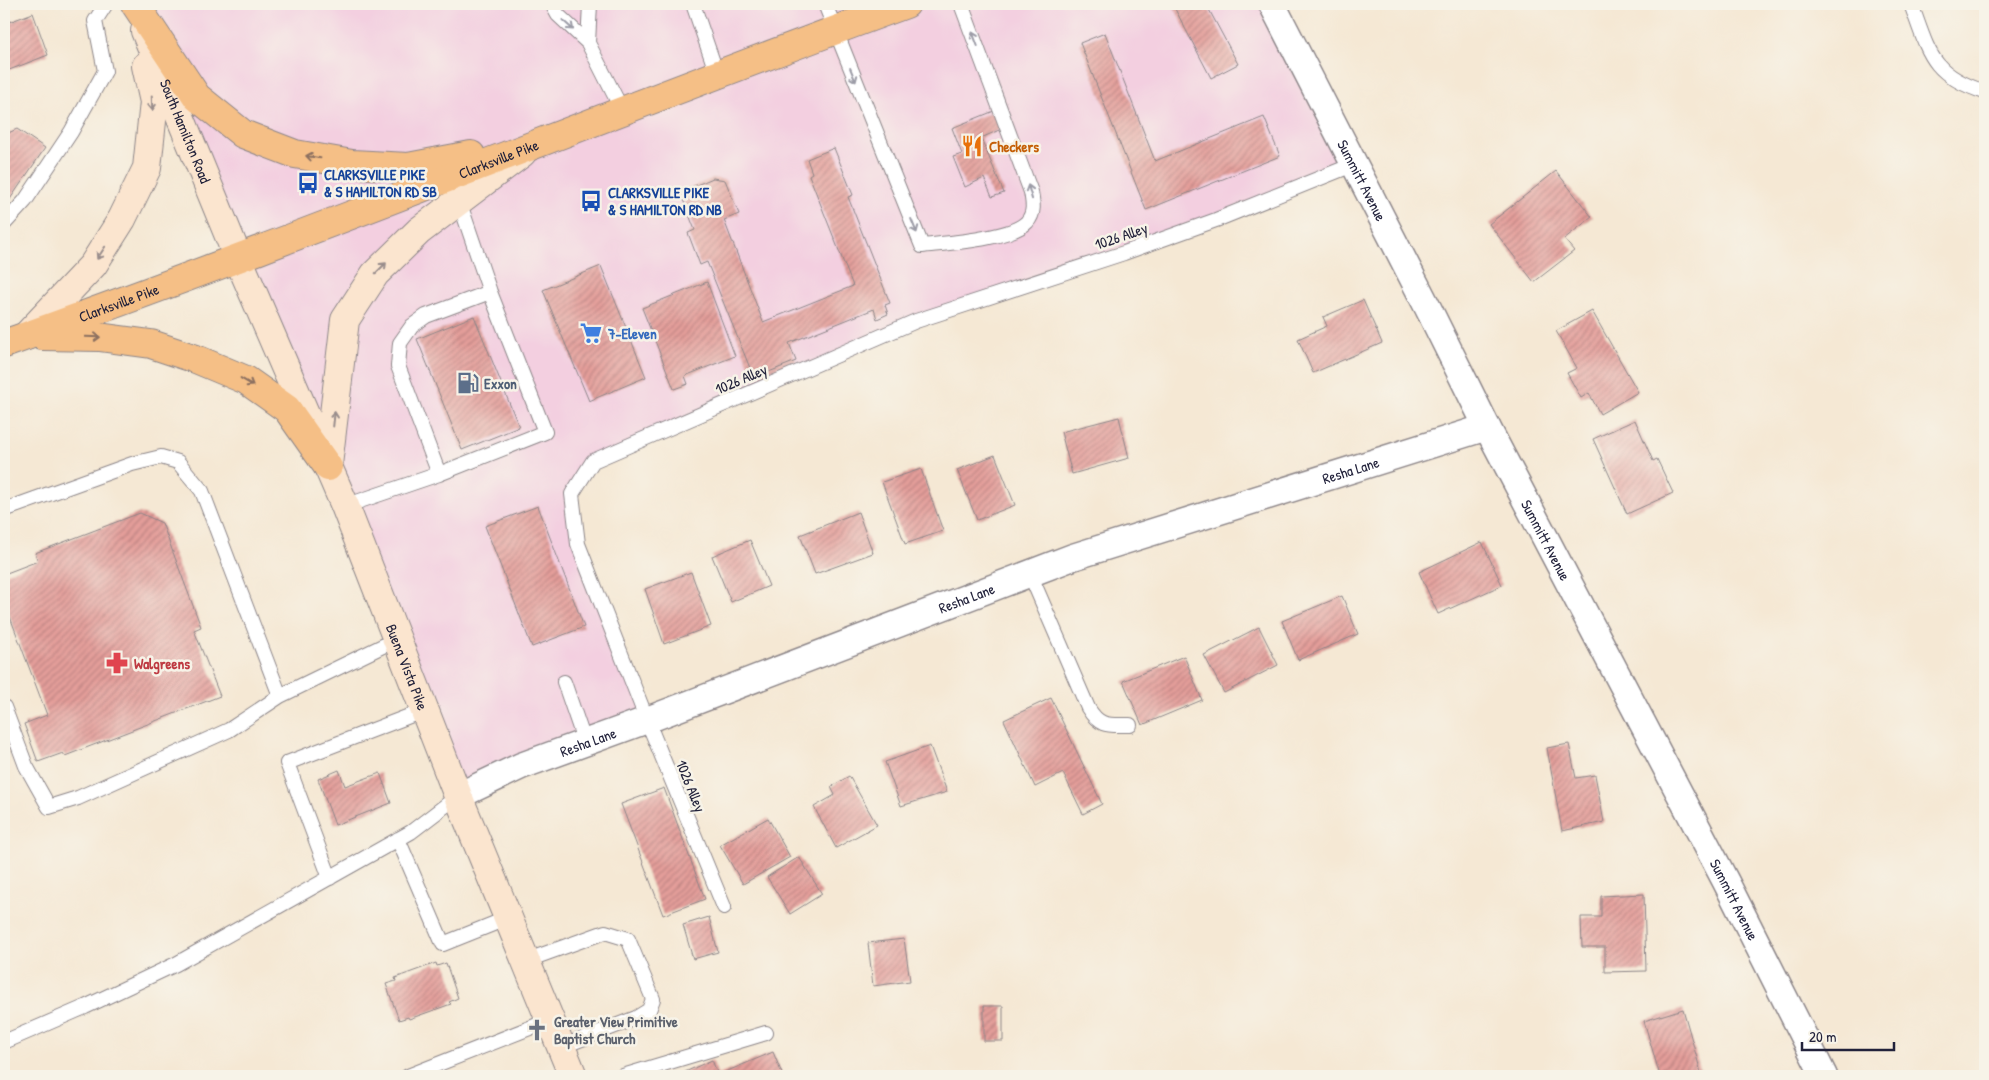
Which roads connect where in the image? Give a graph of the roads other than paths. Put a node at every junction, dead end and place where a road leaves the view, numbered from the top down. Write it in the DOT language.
graph roads {
  1 [pos="106,4"];
  2 [pos="134,4"];
  3 [pos="552,4"];
  4 [pos="590,4"];
  5 [pos="693,4"];
  6 [pos="825,4"];
  7 [pos="906,4"];
  8 [pos="962,4"];
  9 [pos="1272,4"];
  10 [pos="1911,4"];
  11 [pos="835,30"];
  12 [pos="588,43"];
  13 [pos="717,74"];
  14 [pos="1985,92"];
  15 [pos="622,110"];
  16 [pos="534,144"];
  17 [pos="1355,164"];
  18 [pos="459,201"];
  19 [pos="4,224"];
  20 [pos="238,258"];
  21 [pos="490,292"];
  22 [pos="15,340"];
  23 [pos="1487,427"];
  24 [pos="328,467"];
  25 [pos="439,474"];
  26 [pos="345,506"];
  27 [pos="4,510"];
  28 [pos="1030,574"];
  29 [pos="397,639"];
  30 [pos="564,682"];
  31 [pos="280,696"];
  32 [pos="4,707"];
  33 [pos="424,710"];
  34 [pos="647,720"];
  35 [pos="1130,725"];
  36 [pos="585,742"];
  37 [pos="458,796"];
  38 [pos="398,839"];
  39 [pos="330,878"];
  40 [pos="724,907"];
  41 [pos="508,918"];
  42 [pos="525,961"];
  43 [pos="550,1020"];
  44 [pos="766,1033"];
  45 [pos="4,1042"];
  46 [pos="561,1047"];
  47 [pos="408,1076"];
  48 [pos="573,1076"];
  49 [pos="623,1076"];
  50 [pos="1824,1076"];
  1 -- 19 [label="lane"];
  16 -- 2 [label="main road, one-way"];
  2 -- 20 [label="main road, South Hamilton Road"];
  2 -- 22 [label="main road, one-way"];
  3 -- 12 [label="lane, one-way"];
  4 -- 12 [label="lane"];
  5 -- 13 [label="lane"];
  6 -- 11 [label="lane"];
  7 -- 11 [label="main road, Clarksville Pike"];
  11 -- 8 [label="lane, one-way"];
  9 -- 17 [label="street, Summitt Avenue"];
  10 -- 14 [label="lane"];
  11 -- 13 [label="main road, Clarksville Pike"];
  12 -- 15 [label="lane"];
  13 -- 15 [label="main road, Clarksville Pike"];
  15 -- 16 [label="main road, Clarksville Pike"];
  16 -- 18 [label="main road"];
  16 -- 20 [label="main road, Clarksville Pike"];
  17 -- 23 [label="street, Summitt Avenue"];
  17 -- 34 [label="lane, 1026 Alley"];
  18 -- 21 [label="lane"];
  24 -- 18 [label="main road, one-way"];
  20 -- 22 [label="main road, Clarksville Pike"];
  20 -- 24 [label="main road, Buena Vista Pike"];
  21 -- 25 [label="lane"];
  21 -- 25 [label="lane"];
  22 -- 24 [label="main road, one-way"];
  23 -- 28 [label="street, Resha Lane"];
  23 -- 50 [label="street, Summitt Avenue"];
  24 -- 26 [label="main road, Buena Vista Pike"];
  25 -- 26 [label="lane"];
  26 -- 29 [label="main road, Buena Vista Pike"];
  27 -- 31 [label="lane"];
  28 -- 34 [label="street, Resha Lane"];
  28 -- 35 [label="lane"];
  29 -- 31 [label="lane"];
  29 -- 33 [label="main road, Buena Vista Pike"];
  30 -- 36 [label="lane"];
  31 -- 32 [label="lane"];
  33 -- 37 [label="main road, Buena Vista Pike"];
  33 -- 39 [label="lane"];
  34 -- 36 [label="street, Resha Lane"];
  34 -- 40 [label="lane, 1026 Alley"];
  36 -- 37 [label="street, Resha Lane"];
  37 -- 38 [label="lane"];
  37 -- 41 [label="main road, Buena Vista Pike"];
  38 -- 39 [label="lane"];
  38 -- 41 [label="lane"];
  39 -- 45 [label="lane"];
  41 -- 42 [label="main road, Buena Vista Pike"];
  42 -- 43 [label="main road, Buena Vista Pike"];
  42 -- 46 [label="lane"];
  43 -- 46 [label="main road, Buena Vista Pike"];
  43 -- 47 [label="lane"];
  44 -- 49 [label="lane"];
  46 -- 48 [label="main road, Buena Vista Pike"];
}
